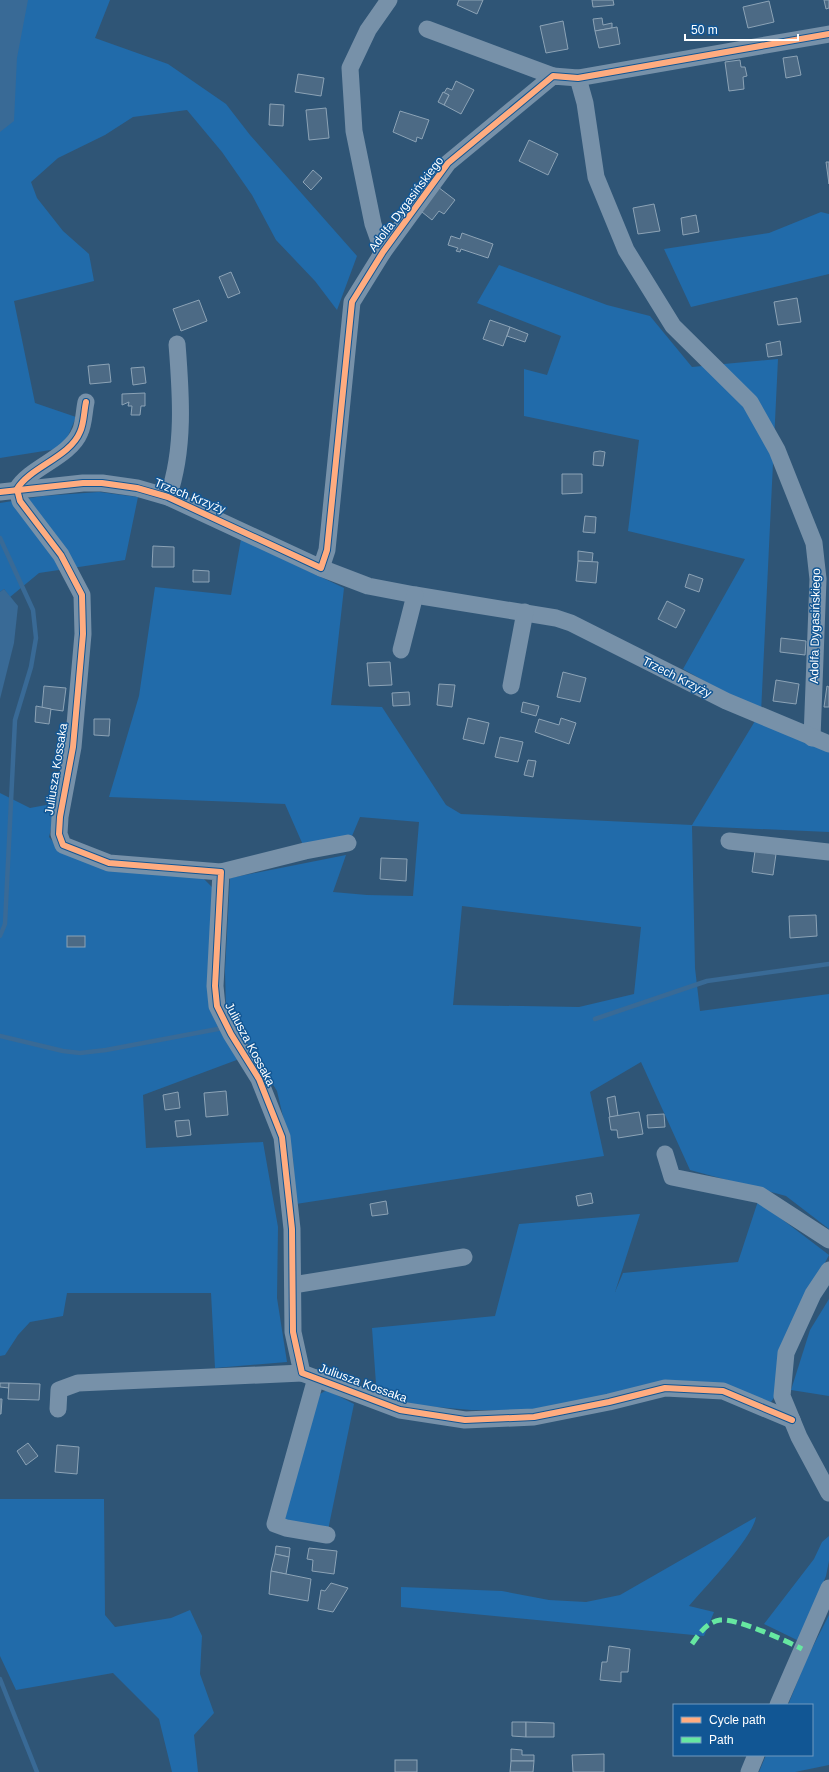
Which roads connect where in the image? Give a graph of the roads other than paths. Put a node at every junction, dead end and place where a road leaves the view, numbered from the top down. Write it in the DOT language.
graph roads {
  1 [pos="389,0"];
  2 [pos="427,29"];
  3 [pos="829,34"];
  4 [pos="553,76"];
  5 [pos="578,78"];
  6 [pos="383,252"];
  7 [pos="177,344"];
  8 [pos="86,402"];
  9 [pos="6,491"];
  10 [pos="168,497"];
  11 [pos="321,568"];
  12 [pos="415,595"];
  13 [pos="525,612"];
  14 [pos="402,650"];
  15 [pos="511,686"];
  16 [pos="812,738"];
  17 [pos="829,744"];
  18 [pos="729,841"];
  19 [pos="348,843"];
  20 [pos="829,852"];
  21 [pos="221,872"];
  22 [pos="665,1154"];
  23 [pos="829,1240"];
  24 [pos="464,1257"];
  25 [pos="829,1270"];
  26 [pos="293,1285"];
  27 [pos="309,1375"];
  28 [pos="58,1409"];
  29 [pos="792,1420"];
  30 [pos="829,1493"];
  31 [pos="327,1535"];
  32 [pos="829,1588"];
  33 [pos="778,1704"];
  34 [pos="756,1756"];
  35 [pos="749,1772"];
  1 -- 6 [label="street, Adolfa Dygasińskiego"];
  2 -- 4 [label="street"];
  3 -- 5 [label="street"];
  4 -- 5 [label="street"];
  4 -- 6 [label="street, Adolfa Dygasińskiego"];
  5 -- 16 [label="street, Adolfa Dygasińskiego"];
  6 -- 11 [label="street, Adolfa Dygasińskiego"];
  7 -- 10 [label="street, Trzech Krzyży"];
  8 -- 9 [label="street"];
  9 -- 10 [label="street, Trzech Krzyży"];
  9 -- 21 [label="street, Juliusza Kossaka"];
  10 -- 11 [label="street, Trzech Krzyży"];
  11 -- 12 [label="street, Trzech Krzyży"];
  12 -- 13 [label="street, Trzech Krzyży"];
  12 -- 14 [label="street"];
  13 -- 15 [label="street"];
  13 -- 16 [label="street, Trzech Krzyży"];
  16 -- 17 [label="street, Trzech Krzyży"];
  18 -- 20 [label="street"];
  19 -- 21 [label="street, Juliusza Kossaka"];
  21 -- 26 [label="street, Juliusza Kossaka"];
  22 -- 23 [label="street"];
  24 -- 26 [label="street"];
  25 -- 29 [label="street"];
  26 -- 27 [label="street, Juliusza Kossaka"];
  27 -- 28 [label="street, Juliusza Kossaka"];
  27 -- 29 [label="street, Juliusza Kossaka"];
  27 -- 31 [label="street, Juliusza Kossaka"];
  29 -- 30 [label="street"];
  32 -- 33 [label="street"];
  34 -- 35 [label="street"];
}
